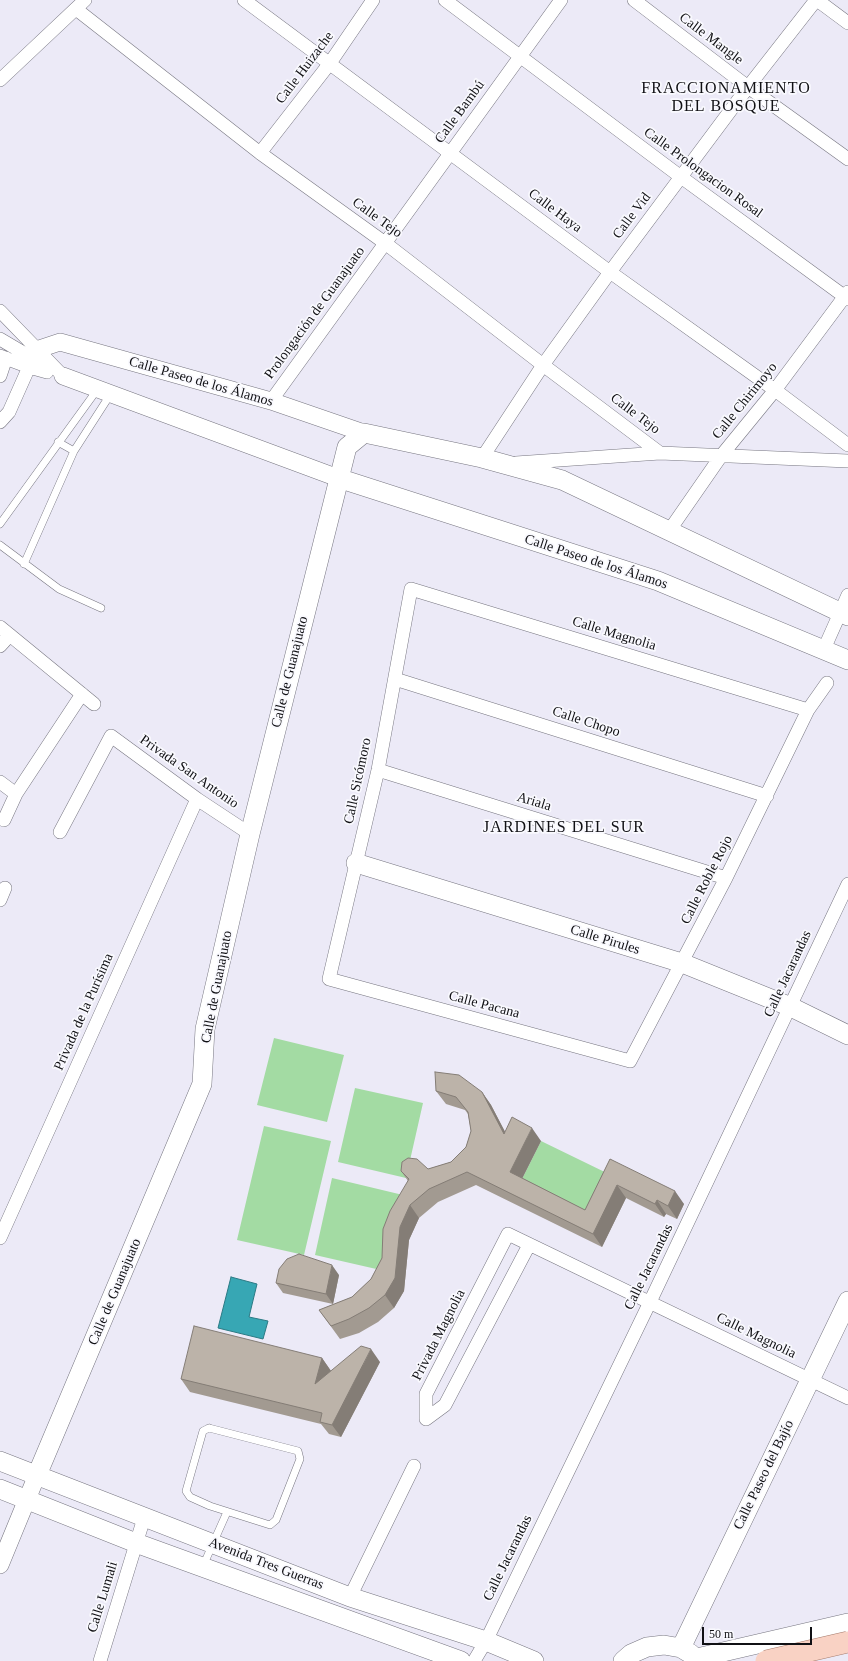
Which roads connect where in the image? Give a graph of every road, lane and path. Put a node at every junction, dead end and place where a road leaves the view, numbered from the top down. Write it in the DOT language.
graph roads {
  1 [pos="244,0"];
  2 [pos="373,0"];
  3 [pos="445,0"];
  4 [pos="561,0"];
  5 [pos="634,0"];
  6 [pos="816,0"];
  7 [pos="81,4"];
  8 [pos="848,23"];
  9 [pos="520,57"];
  10 [pos="330,63"];
  11 [pos="0,80"];
  12 [pos="748,87"];
  13 [pos="260,153"];
  14 [pos="450,153"];
  15 [pos="848,158"];
  16 [pos="681,177"];
  17 [pos="385,243"];
  18 [pos="610,272"];
  19 [pos="847,296"];
  20 [pos="0,311"];
  21 [pos="0,339"];
  22 [pos="36,350"];
  23 [pos="3,357"];
  24 [pos="543,365"];
  25 [pos="29,367"];
  26 [pos="0,376"];
  27 [pos="63,376"];
  28 [pos="775,390"];
  29 [pos="103,392"];
  30 [pos="271,401"];
  31 [pos="0,422"];
  32 [pos="364,433"];
  33 [pos="58,442"];
  34 [pos="848,445"];
  35 [pos="74,451"];
  36 [pos="660,453"];
  37 [pos="721,456"];
  38 [pos="482,458"];
  39 [pos="848,461"];
  40 [pos="508,464"];
  41 [pos="338,478"];
  42 [pos="0,524"];
  43 [pos="669,531"];
  44 [pos="0,545"];
  45 [pos="24,564"];
  46 [pos="411,589"];
  47 [pos="848,595"];
  48 [pos="101,608"];
  49 [pos="844,614"];
  50 [pos="5,631"];
  51 [pos="0,646"];
  52 [pos="824,649"];
  53 [pos="848,660"];
  54 [pos="395,679"];
  55 [pos="827,683"];
  56 [pos="82,694"];
  57 [pos="94,704"];
  58 [pos="808,710"];
  59 [pos="378,770"];
  60 [pos="0,782"];
  61 [pos="16,794"];
  62 [pos="767,796"];
  63 [pos="197,799"];
  64 [pos="4,820"];
  65 [pos="60,832"];
  66 [pos="250,834"];
  67 [pos="356,863"];
  68 [pos="726,878"];
  69 [pos="848,884"];
  70 [pos="682,963"];
  71 [pos="329,979"];
  72 [pos="791,1007"];
  73 [pos="848,1035"];
  74 [pos="630,1061"];
  75 [pos="0,1238"];
  76 [pos="529,1244"];
  77 [pos="848,1301"];
  78 [pos="650,1302"];
  79 [pos="463,1322"];
  80 [pos="484,1331"];
  81 [pos="810,1380"];
  82 [pos="848,1398"];
  83 [pos="0,1461"];
  84 [pos="414,1466"];
  85 [pos="37,1475"];
  86 [pos="0,1489"];
  87 [pos="27,1499"];
  88 [pos="227,1512"];
  89 [pos="144,1518"];
  90 [pos="136,1543"];
  91 [pos="212,1544"];
  92 [pos="0,1565"];
  93 [pos="202,1568"];
  94 [pos="350,1597"];
  95 [pos="848,1623"];
  96 [pos="788,1637"];
  97 [pos="486,1640"];
  98 [pos="848,1642"];
  99 [pos="681,1648"];
  100 [pos="698,1660"];
  101 [pos="100,1661"];
  102 [pos="461,1661"];
  103 [pos="474,1661"];
  104 [pos="534,1661"];
  105 [pos="623,1661"];
  106 [pos="766,1661"];
  107 [pos="785,1661"];
  1 -- 10 [label="street, Calle Haya"];
  2 -- 10 [label="street, Calle Huizache"];
  3 -- 9 [label="street, Calle Prolongacion Rosal"];
  4 -- 9 [label="street, Calle Bambú"];
  5 -- 12 [label="street, Calle Mangle"];
  6 -- 8 [label="street"];
  6 -- 12 [label="street, Calle Vid"];
  7 -- 11 [label="street"];
  7 -- 13 [label="street, Calle Tejo"];
  9 -- 14 [label="street, Calle Bambú"];
  9 -- 16 [label="street, Calle Prolongacion Rosal"];
  10 -- 13 [label="street, Calle Huizache"];
  10 -- 14 [label="street, Calle Haya"];
  12 -- 15 [label="street, Calle Mangle"];
  12 -- 16 [label="street, Calle Vid"];
  13 -- 17 [label="street, Calle Tejo"];
  14 -- 17 [label="street, Calle Bambú"];
  14 -- 18 [label="street, Calle Haya"];
  16 -- 18 [label="street, Calle Vid"];
  16 -- 19 [label="street, Calle Prolongacion Rosal"];
  17 -- 24 [label="street, Calle Tejo"];
  17 -- 30 [label="street, Prolongación de Guanajuato"];
  18 -- 24 [label="street, Calle Vid"];
  18 -- 28 [label="street, Calle Haya"];
  19 -- 28 [label="street, Calle Chirimoyo"];
  20 -- 22 [label="street, Calle Paseo de los Álamos"];
  21 -- 27 [label="street, Calle Paseo de los Álamos"];
  22 -- 27 [label="street, Calle Paseo de los Álamos"];
  22 -- 30 [label="street, Calle Paseo de los Álamos"];
  23 -- 25 [label="street, Calle Paseo de los Álamos"];
  23 -- 26 [label="street"];
  24 -- 36 [label="street, Calle Tejo"];
  24 -- 38 [label="street, Calle Vid"];
  25 -- 27 [label="street, Calle Paseo de los Álamos"];
  25 -- 31 [label="street"];
  27 -- 29 [label="street, Calle Paseo de los Álamos"];
  28 -- 34 [label="street, Calle Haya"];
  28 -- 37 [label="street, Calle Chirimoyo"];
  29 -- 33 [label="lane"];
  29 -- 35 [label="lane"];
  29 -- 41 [label="street, Calle Paseo de los Álamos"];
  30 -- 32 [label="street, Calle Paseo de los Álamos"];
  32 -- 38 [label="main road, Calle Paseo de los Álamos"];
  32 -- 41 [label="main road"];
  33 -- 35 [label="lane"];
  33 -- 42 [label="lane"];
  35 -- 45 [label="lane"];
  36 -- 37 [label="street, Calle Tejo"];
  36 -- 40 [label="street, Calle Tejo"];
  37 -- 39 [label="street, Calle Tejo"];
  37 -- 43 [label="street, Calle Chirimoyo"];
  38 -- 40 [label="main road, Calle Paseo de los Álamos"];
  40 -- 43 [label="main road, Calle Paseo de los Álamos"];
  41 -- 52 [label="main road, Calle Paseo de los Álamos"];
  41 -- 66 [label="main road, Calle de Guanajuato"];
  43 -- 49 [label="main road, Calle Paseo de los Álamos"];
  44 -- 45 [label="lane"];
  45 -- 48 [label="lane"];
  46 -- 54 [label="street, Calle Sicómoro"];
  46 -- 58 [label="street, Calle Magnolia"];
  47 -- 49 [label="street"];
  49 -- 52 [label="street"];
  50 -- 51 [label="street"];
  50 -- 56 [label="street"];
  52 -- 53 [label="main road, Calle Paseo de los Álamos"];
  54 -- 59 [label="street, Calle Sicómoro"];
  54 -- 62 [label="street, Calle Chopo"];
  55 -- 58 [label="street, Calle Roble Rojo"];
  56 -- 57 [label="street"];
  56 -- 61 [label="street"];
  58 -- 62 [label="street, Calle Roble Rojo"];
  59 -- 67 [label="street, Calle Sicómoro"];
  59 -- 68 [label="street, Ariala"];
  60 -- 61 [label="street"];
  61 -- 64 [label="street"];
  62 -- 68 [label="street, Calle Roble Rojo"];
  63 -- 65 [label="street, Privada San Antonio"];
  63 -- 66 [label="street, Privada San Antonio"];
  63 -- 75 [label="street, Privada de la Purísima"];
  66 -- 85 [label="main road, Calle de Guanajuato"];
  67 -- 70 [label="main road, Calle Pirules"];
  67 -- 71 [label="street, Calle Sicómoro"];
  68 -- 70 [label="street, Calle Roble Rojo"];
  69 -- 72 [label="street, Calle Jacarandas"];
  70 -- 72 [label="main road, Calle Pirules"];
  70 -- 74 [label="street, Calle Roble Rojo"];
  71 -- 74 [label="street, Calle Pacana"];
  72 -- 73 [label="main road, Calle Pirules"];
  72 -- 78 [label="street, Calle Jacarandas"];
  76 -- 78 [label="street, Privada Magnolia"];
  76 -- 79 [label="street, Privada Magnolia"];
  76 -- 80 [label="street, Privada Magnolia"];
  77 -- 81 [label="main road, Calle Paseo del Bajío"];
  78 -- 81 [label="street, Calle Magnolia"];
  78 -- 97 [label="street, Calle Jacarandas"];
  79 -- 80 [label="street"];
  79 -- 80 [label="street, Privada Magnolia"];
  81 -- 82 [label="street, Calle Magnolia"];
  81 -- 99 [label="main road, Calle Paseo del Bajío"];
  83 -- 85 [label="main road, Avenida Tres Guerras"];
  84 -- 94 [label="street"];
  85 -- 87 [label="street, Calle de Guanajuato"];
  85 -- 89 [label="main road, Avenida Tres Guerras"];
  86 -- 87 [label="main road, Avenida Tres Guerras"];
  87 -- 90 [label="main road, Avenida Tres Guerras"];
  87 -- 92 [label="street, Calle de Guanajuato"];
  88 -- 88 [label="lane"];
  88 -- 91 [label="lane"];
  89 -- 90 [label="street, Calle Lumali"];
  89 -- 91 [label="main road, Avenida Tres Guerras"];
  90 -- 93 [label="main road, Avenida Tres Guerras"];
  90 -- 101 [label="street, Calle Lumali"];
  91 -- 93 [label="lane"];
  91 -- 94 [label="main road, Avenida Tres Guerras"];
  93 -- 102 [label="main road, Avenida Tres Guerras"];
  94 -- 97 [label="main road, Avenida Tres Guerras"];
  95 -- 96 [label="main road"];
  96 -- 100 [label="main road"];
  96 -- 107 [label="street"];
  97 -- 103 [label="street, Calle Jacarandas"];
  97 -- 104 [label="main road, Avenida Tres Guerras"];
  98 -- 106 [label="main road, bridge"];
  99 -- 100 [label="main road"];
  99 -- 105 [label="main road"];
}
